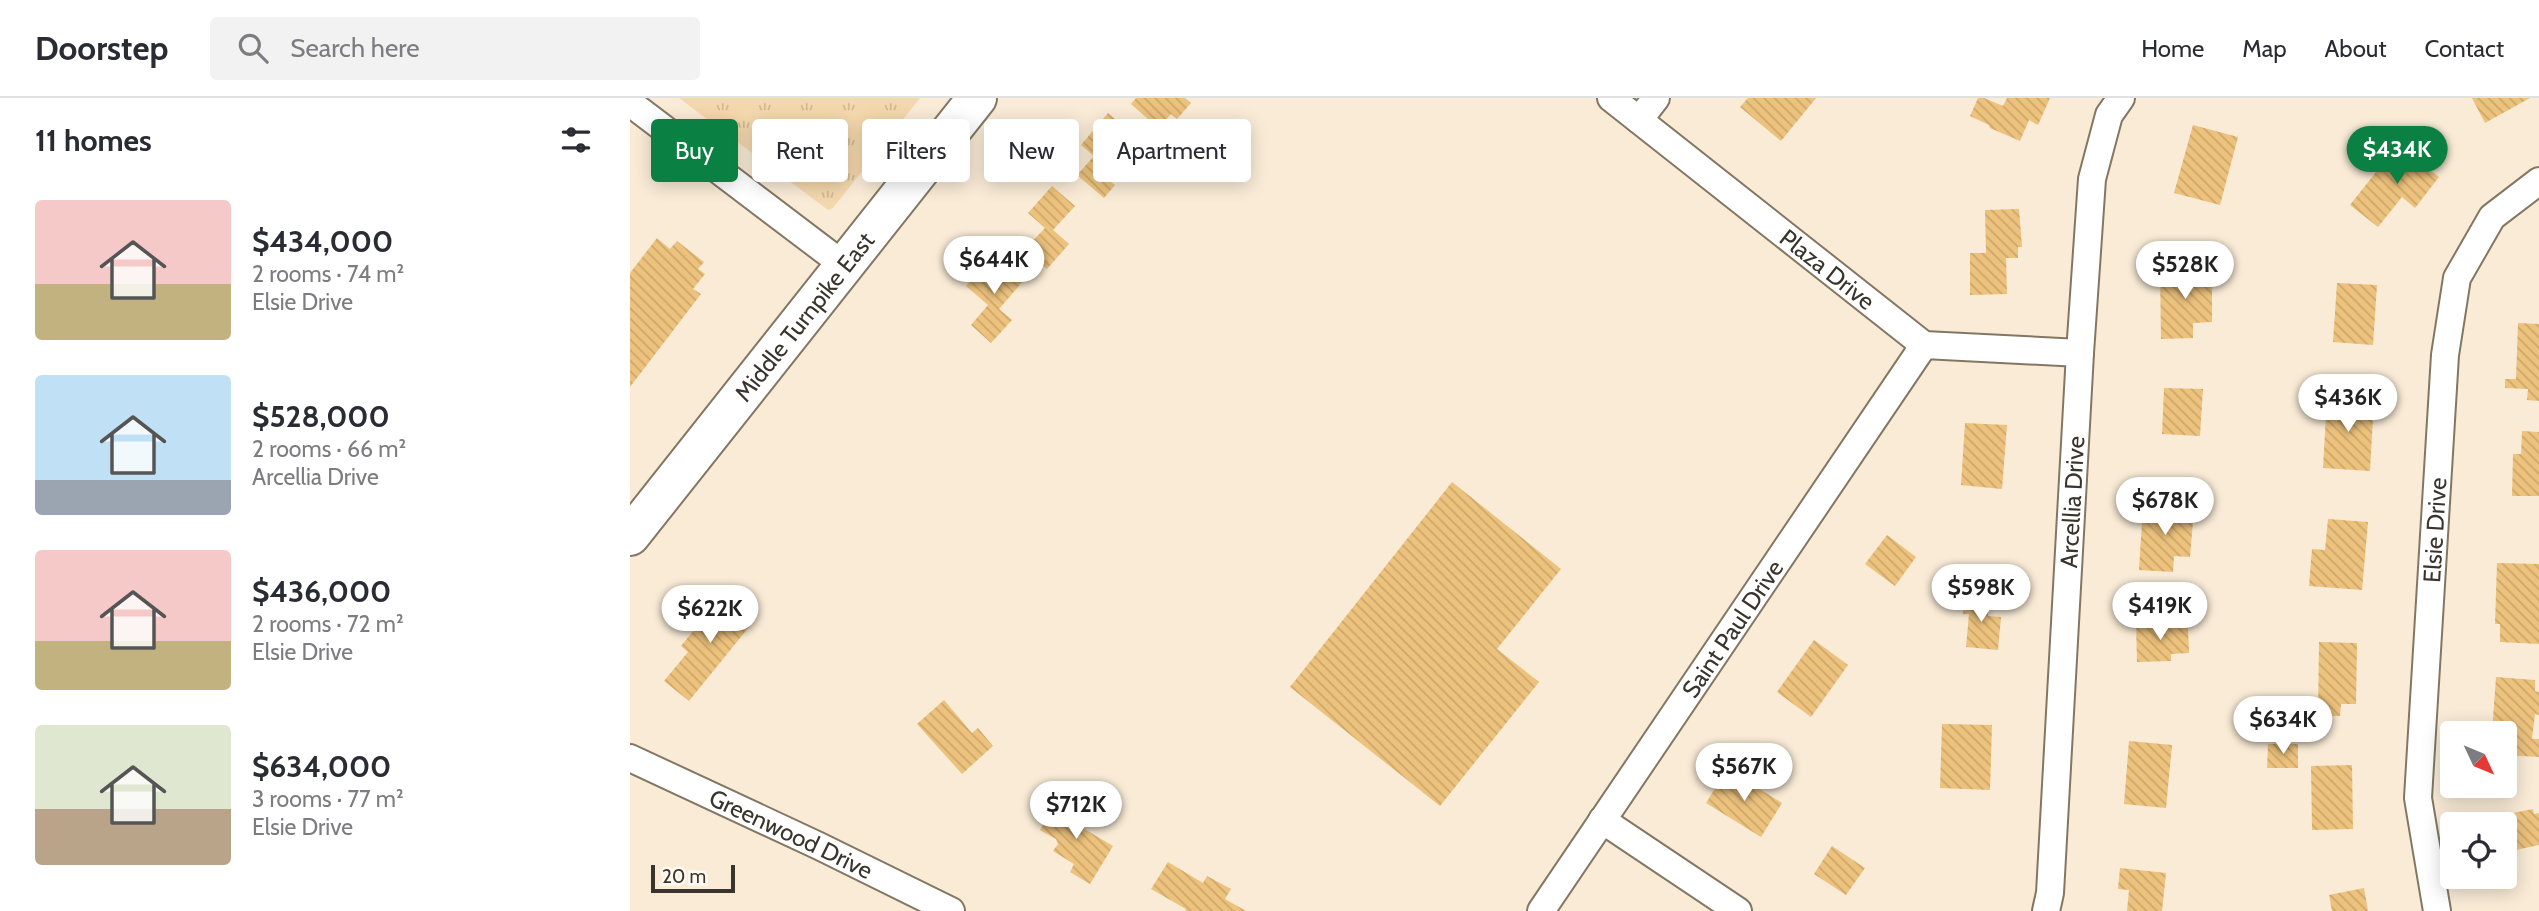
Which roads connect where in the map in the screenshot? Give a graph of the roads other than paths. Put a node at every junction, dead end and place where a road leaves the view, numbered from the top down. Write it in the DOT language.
graph roads {
  1 [pos="977,98"];
  2 [pos="1611,98"];
  3 [pos="1656,98"];
  4 [pos="2121,98"];
  5 [pos="630,103"];
  6 [pos="1639,120"];
  7 [pos="2539,181"];
  8 [pos="845,266"];
  9 [pos="1924,345"];
  10 [pos="2080,353"];
  11 [pos="630,536"];
  12 [pos="630,758"];
  13 [pos="1602,820"];
  14 [pos="951,911"];
  15 [pos="1541,911"];
  16 [pos="1738,911"];
  17 [pos="2046,911"];
  18 [pos="2437,911"];
  1 -- 8 [label="main road, Middle Turnpike East"];
  2 -- 6 [label="street, Plaza Drive"];
  3 -- 6 [label="street"];
  4 -- 10 [label="street, Arcellia Drive"];
  5 -- 8 [label="street"];
  6 -- 9 [label="street, Plaza Drive"];
  7 -- 18 [label="street, Elsie Drive"];
  8 -- 11 [label="main road, Middle Turnpike East"];
  9 -- 10 [label="street"];
  9 -- 13 [label="street, Saint Paul Drive"];
  10 -- 17 [label="street, Arcellia Drive"];
  12 -- 14 [label="street, Greenwood Drive"];
  13 -- 15 [label="street, Saint Paul Drive"];
  13 -- 16 [label="street"];
}
